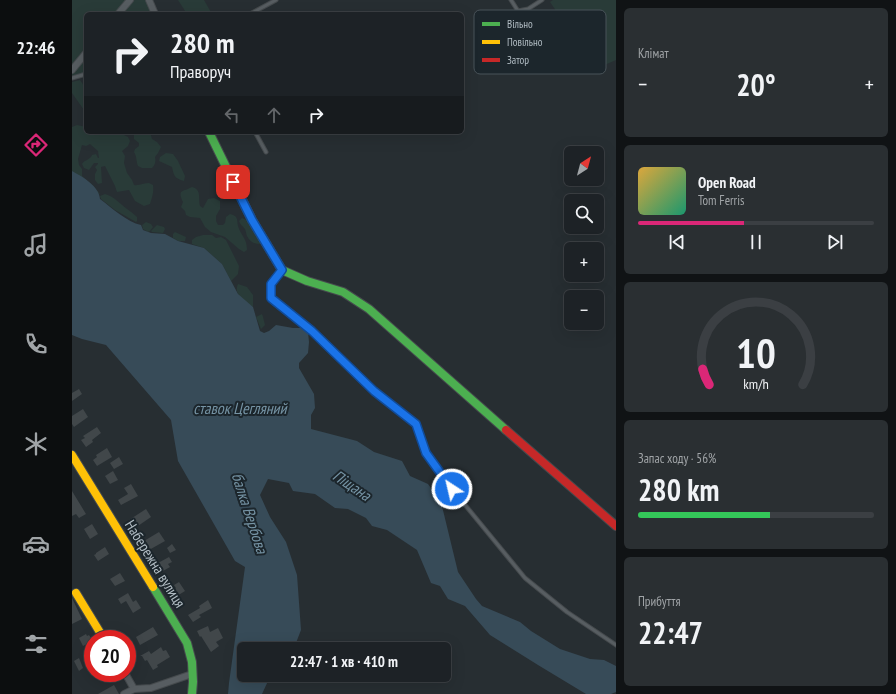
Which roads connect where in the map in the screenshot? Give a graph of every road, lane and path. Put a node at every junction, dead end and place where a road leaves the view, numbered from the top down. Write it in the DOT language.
graph roads {
  1 [pos="130,0"];
  2 [pos="149,0"];
  3 [pos="276,0"];
  4 [pos="511,0"];
  5 [pos="542,0"];
  6 [pos="517,10"];
  7 [pos="523,10"];
  8 [pos="120,12"];
  9 [pos="154,12"];
  10 [pos="254,12"];
  11 [pos="84,55"];
  12 [pos="72,70"];
  13 [pos="84,75"];
  14 [pos="72,78"];
  15 [pos="210,134"];
  16 [pos="256,134"];
  17 [pos="266,152"];
  18 [pos="282,270"];
  19 [pos="72,456"];
  20 [pos="616,526"];
  21 [pos="76,593"];
  22 [pos="99,630"];
  23 [pos="616,645"];
  24 [pos="192,674"];
  25 [pos="130,682"];
  26 [pos="134,689"];
  27 [pos="124,694"];
  28 [pos="192,694"];
  1 -- 8 [label="street"];
  2 -- 9 [label="street"];
  3 -- 10 [label="lane"];
  4 -- 6 [label="lane"];
  5 -- 7 [label="lane"];
  11 -- 12 [label="street"];
  13 -- 14 [label="lane"];
  15 -- 18 [label="street"];
  16 -- 17 [label="lane"];
  18 -- 20 [label="street"];
  18 -- 23 [label="lane"];
  19 -- 24 [label="street, Набережна вулиця"];
  21 -- 22 [label="street"];
  24 -- 26 [label="street"];
  24 -- 28 [label="street, Набережна вулиця"];
  25 -- 26 [label="street"];
  26 -- 27 [label="street"];
}
